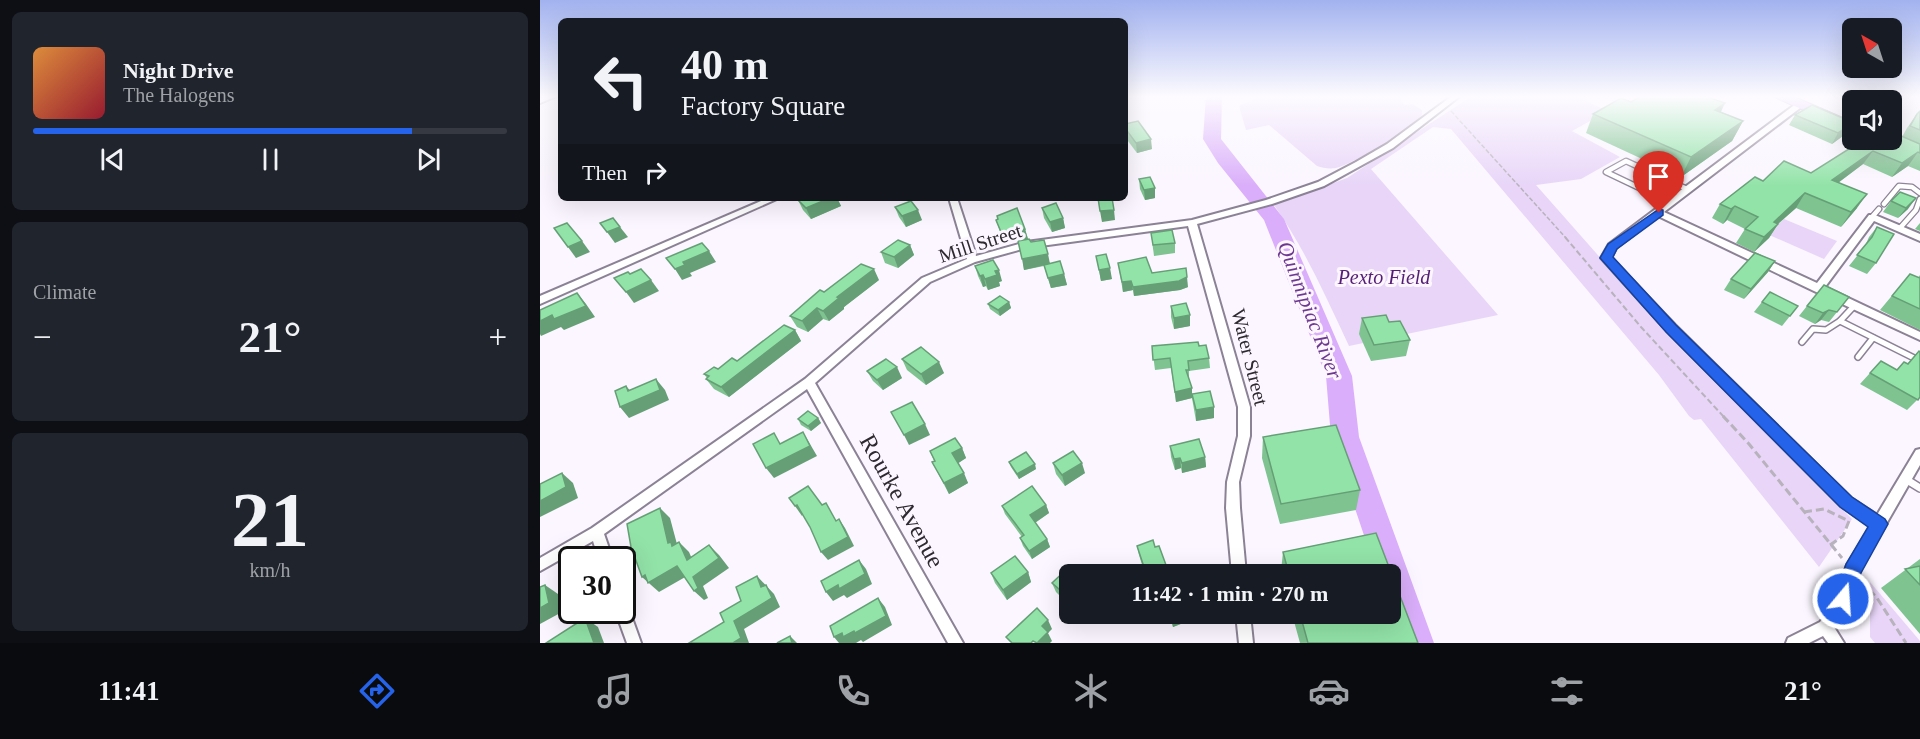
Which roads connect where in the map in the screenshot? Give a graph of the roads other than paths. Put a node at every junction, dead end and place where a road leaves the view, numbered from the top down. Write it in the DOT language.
graph roads {
  1 [pos="1416,126"];
  2 [pos="1772,126"];
  3 [pos="1687,189"];
  4 [pos="1920,193"];
  5 [pos="1920,199"];
  6 [pos="768,201"];
  7 [pos="954,201"];
  8 [pos="1669,202"];
  9 [pos="1884,204"];
  10 [pos="1659,213"];
  11 [pos="1192,223"];
  12 [pos="1900,228"];
  13 [pos="1920,238"];
  14 [pos="972,260"];
  15 [pos="1818,289"];
  16 [pos="540,300"];
  17 [pos="1854,306"];
  18 [pos="1840,321"];
  19 [pos="1920,336"];
  20 [pos="1873,338"];
  21 [pos="1802,342"];
  22 [pos="1857,357"];
  23 [pos="1920,361"];
  24 [pos="809,382"];
  25 [pos="1920,454"];
  26 [pos="1905,479"];
  27 [pos="1920,488"];
  28 [pos="1879,524"];
  29 [pos="597,532"];
  30 [pos="602,546"];
  31 [pos="1238,564"];
  32 [pos="540,565"];
  33 [pos="627,624"];
  34 [pos="1244,624"];
  35 [pos="1825,627"];
  36 [pos="633,643"];
  37 [pos="956,643"];
  38 [pos="1246,643"];
  39 [pos="1793,643"];
  40 [pos="1837,643"];
  1 -- 11 [label="street, Mill Street"];
  2 -- 3 [label="street"];
  3 -- 8 [label="street"];
  3 -- 8 [label="lane"];
  4 -- 9 [label="lane"];
  5 -- 12 [label="lane"];
  6 -- 16 [label="street"];
  7 -- 14 [label="street"];
  8 -- 10 [label="street"];
  10 -- 15 [label="street"];
  10 -- 28 [label="street"];
  11 -- 14 [label="street, Mill Street"];
  11 -- 31 [label="street, Water Street"];
  12 -- 13 [label="street"];
  12 -- 15 [label="street"];
  14 -- 24 [label="street, Mill Street"];
  15 -- 17 [label="street"];
  17 -- 18 [label="lane"];
  17 -- 19 [label="street"];
  18 -- 20 [label="lane"];
  18 -- 21 [label="lane"];
  20 -- 22 [label="lane"];
  20 -- 23 [label="lane"];
  24 -- 29 [label="street, Mill Street"];
  24 -- 37 [label="street, Rourke Avenue"];
  25 -- 26 [label="street"];
  26 -- 27 [label="lane"];
  26 -- 28 [label="street"];
  28 -- 35 [label="street"];
  29 -- 30 [label="street"];
  29 -- 32 [label="street, Mill Street"];
  33 -- 36 [label="street"];
  34 -- 38 [label="street"];
  35 -- 39 [label="street"];
  35 -- 40 [label="street"];
}
